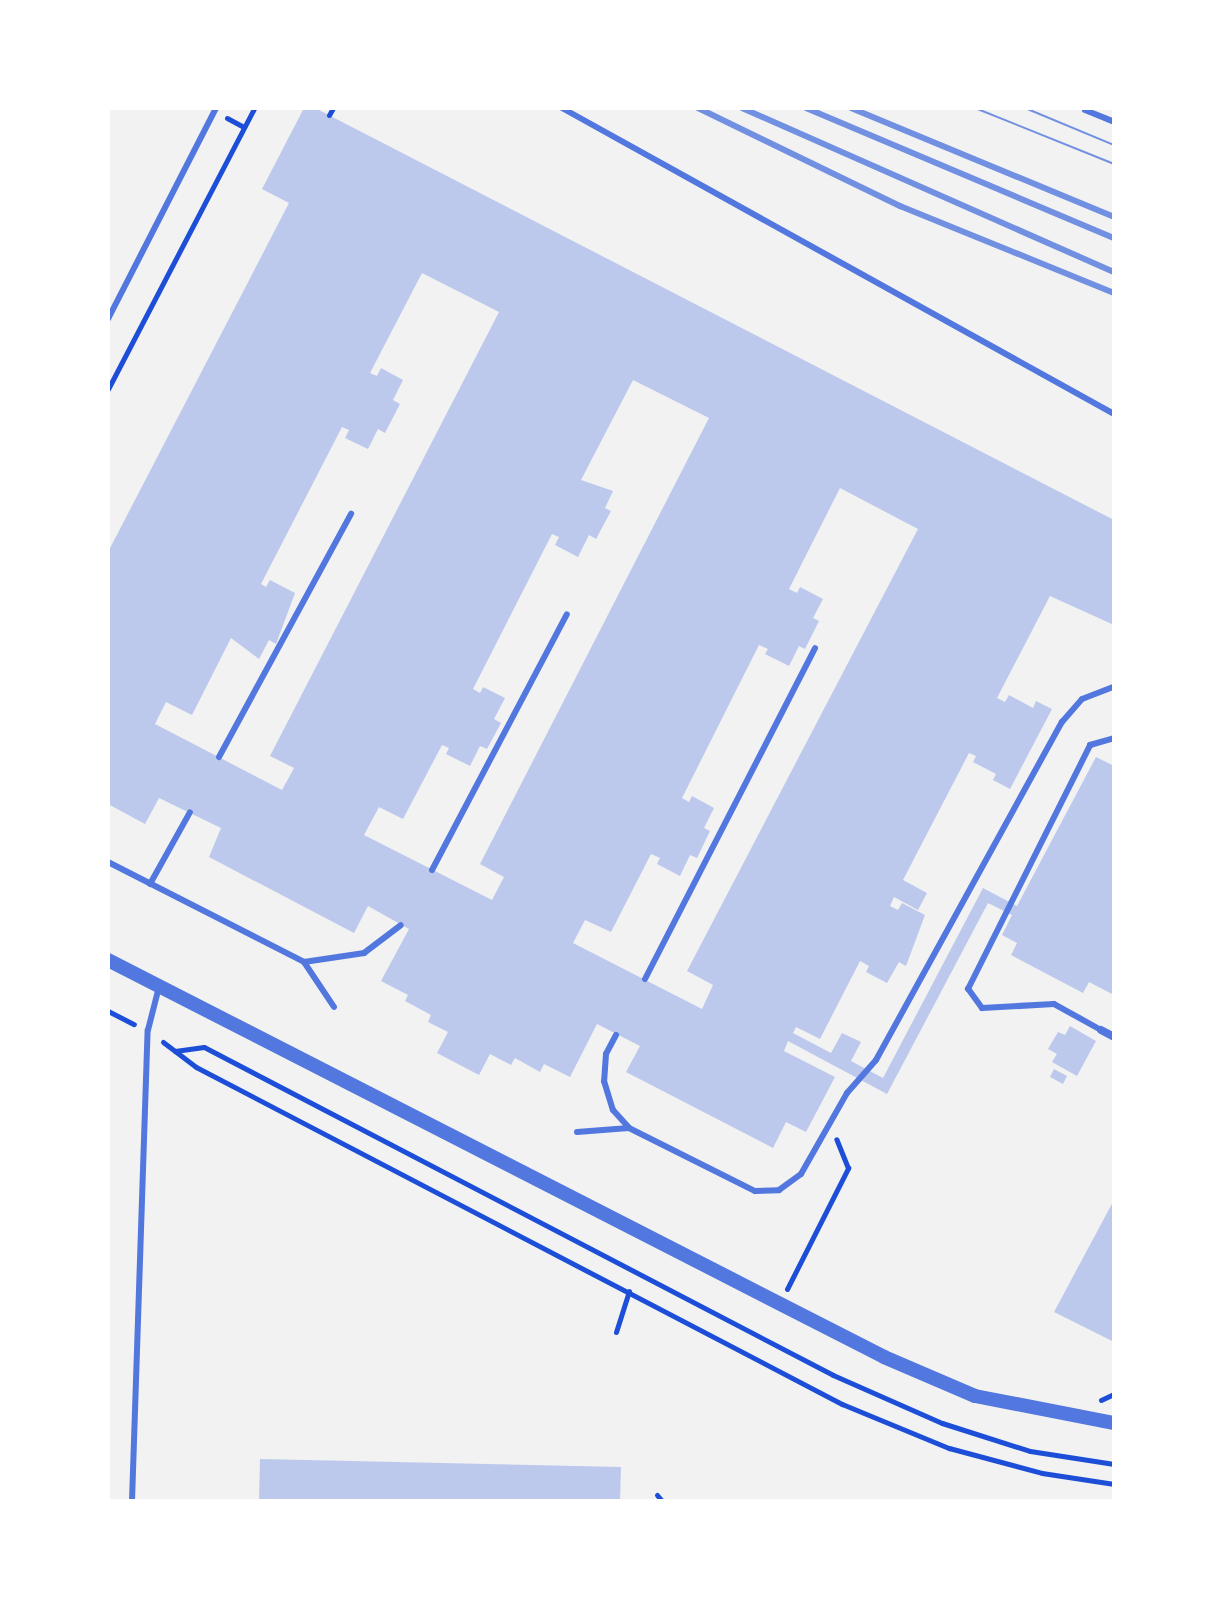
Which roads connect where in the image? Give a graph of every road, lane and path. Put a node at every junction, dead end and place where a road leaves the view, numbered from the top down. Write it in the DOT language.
graph roads {
  1 [pos="216,108"];
  2 [pos="254,108"];
  3 [pos="333,108"];
  4 [pos="562,108"];
  5 [pos="1085,110"];
  6 [pos="329,115"];
  7 [pos="1114,122"];
  8 [pos="108,319"];
  9 [pos="108,389"];
  10 [pos="1114,414"];
  11 [pos="351,514"];
  12 [pos="567,614"];
  13 [pos="815,648"];
  14 [pos="1114,687"];
  15 [pos="1114,738"];
  16 [pos="219,757"];
  17 [pos="190,812"];
  18 [pos="108,862"];
  19 [pos="432,870"];
  20 [pos="150,884"];
  21 [pos="401,925"];
  22 [pos="108,960"];
  23 [pos="304,962"];
  24 [pos="645,979"];
  25 [pos="159,987"];
  26 [pos="334,1007"];
  27 [pos="1101,1030"];
  28 [pos="616,1035"];
  29 [pos="1114,1037"];
  30 [pos="829,1124"];
  31 [pos="629,1128"];
  32 [pos="577,1132"];
  33 [pos="629,1291"];
  34 [pos="781,1304"];
  35 [pos="616,1332"];
  36 [pos="1114,1423"];
  37 [pos="1114,1464"];
  38 [pos="1114,1484"];
  39 [pos="132,1501"];
  1 -- 8 [label="lane"];
  2 -- 9 [label="path"];
  3 -- 6 [label="path"];
  4 -- 10 [label="lane"];
  5 -- 7 [label="lane"];
  11 -- 16 [label="lane"];
  12 -- 19 [label="lane"];
  13 -- 24 [label="lane"];
  14 -- 30 [label="lane"];
  15 -- 27 [label="lane"];
  17 -- 20 [label="lane"];
  18 -- 20 [label="lane"];
  20 -- 23 [label="lane"];
  21 -- 23 [label="lane"];
  22 -- 25 [label="street"];
  23 -- 26 [label="lane"];
  25 -- 34 [label="street"];
  25 -- 39 [label="lane"];
  27 -- 29 [label="street"];
  28 -- 31 [label="lane"];
  30 -- 31 [label="lane"];
  30 -- 34 [label="path"];
  31 -- 32 [label="lane"];
  33 -- 35 [label="path"];
  33 -- 37 [label="path"];
  33 -- 38 [label="path"];
  34 -- 36 [label="street"];
}
